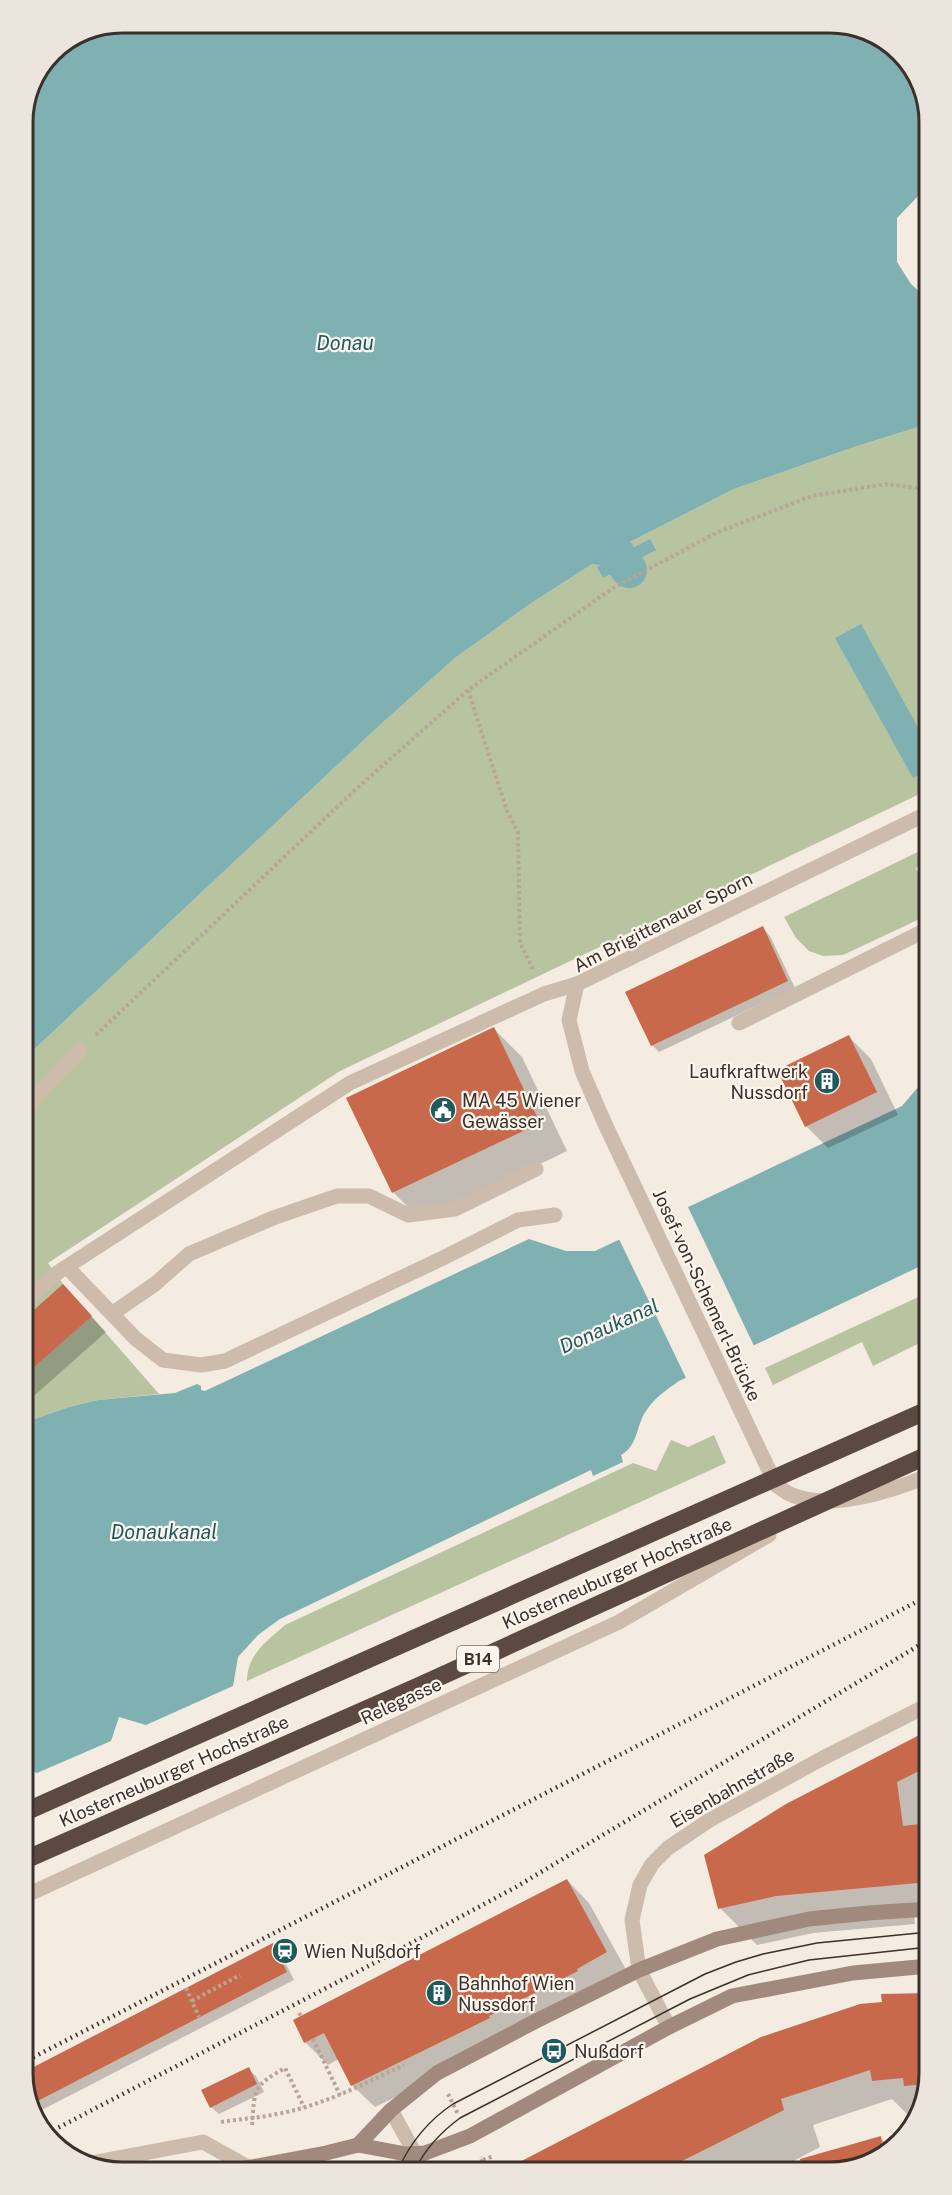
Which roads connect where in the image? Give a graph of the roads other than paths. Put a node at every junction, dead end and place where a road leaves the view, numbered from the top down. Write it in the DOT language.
graph roads {
  1 [pos="919,817"];
  2 [pos="919,933"];
  3 [pos="577,984"];
  4 [pos="738,1023"];
  5 [pos="80,1050"];
  6 [pos="33,1100"];
  7 [pos="536,1169"];
  8 [pos="634,1186"];
  9 [pos="555,1215"];
  10 [pos="67,1267"];
  11 [pos="33,1294"];
  12 [pos="112,1313"];
  13 [pos="919,1414"];
  14 [pos="919,1459"];
  15 [pos="919,1479"];
  16 [pos="805,1499"];
  17 [pos="919,1710"];
  18 [pos="33,1808"];
  19 [pos="33,1856"];
  20 [pos="33,1892"];
  21 [pos="919,1909"];
  22 [pos="919,1967"];
  23 [pos="639,1970"];
  24 [pos="669,2027"];
  25 [pos="391,2110"];
  26 [pos="358,2145"];
  27 [pos="415,2154"];
  28 [pos="106,2160"];
  29 [pos="239,2162"];
  30 [pos="298,2162"];
  31 [pos="420,2162"];
  1 -- 3 [label="street, Am Brigittenauer Sporn"];
  2 -- 4 [label="street"];
  3 -- 8 [label="street, Am Brigittenauer Sporn"];
  3 -- 10 [label="street"];
  5 -- 6 [label="street"];
  7 -- 12 [label="street"];
  8 -- 16 [label="street, Josef-von-Schemerl-Brücke"];
  9 -- 12 [label="street"];
  10 -- 11 [label="street"];
  10 -- 12 [label="street"];
  13 -- 18 [label="highway, Klosterneuburger Hochstraße / B14, bridge"];
  14 -- 19 [label="highway, Klosterneuburger Hochstraße / B14, bridge"];
  15 -- 16 [label="street"];
  16 -- 20 [label="street, Relegasse"];
  17 -- 23 [label="street, Eisenbahnstraße"];
  21 -- 23 [label="main road"];
  22 -- 24 [label="main road"];
  23 -- 24 [label="street, Eisenbahnstraße"];
  23 -- 25 [label="main road"];
  24 -- 27 [label="main road"];
  25 -- 26 [label="main road"];
  25 -- 27 [label="street"];
  26 -- 27 [label="main road"];
  26 -- 30 [label="main road"];
  27 -- 31 [label="street"];
  28 -- 29 [label="street"];
}
